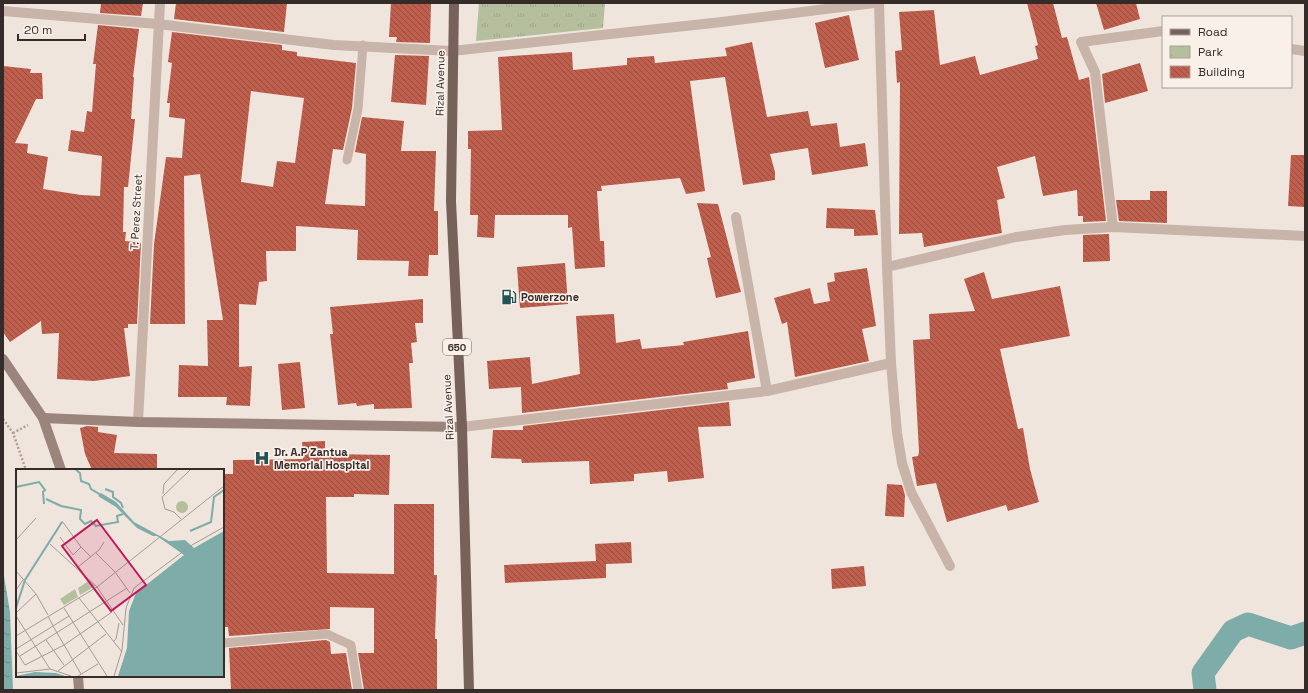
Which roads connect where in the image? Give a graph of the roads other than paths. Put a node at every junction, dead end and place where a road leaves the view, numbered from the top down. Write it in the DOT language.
graph roads {
  1 [pos="160,3"];
  2 [pos="454,3"];
  3 [pos="874,3"];
  4 [pos="879,3"];
  5 [pos="3,11"];
  6 [pos="158,24"];
  7 [pos="1162,31"];
  8 [pos="362,45"];
  9 [pos="1292,49"];
  10 [pos="452,51"];
  11 [pos="1305,51"];
  12 [pos="347,160"];
  13 [pos="736,217"];
  14 [pos="1113,227"];
  15 [pos="1305,236"];
  16 [pos="887,267"];
  17 [pos="3,359"];
  18 [pos="891,363"];
  19 [pos="768,391"];
  20 [pos="42,418"];
  21 [pos="138,422"];
  22 [pos="462,426"];
  23 [pos="61,469"];
  24 [pos="950,566"];
  25 [pos="224,643"];
  26 [pos="78,677"];
  27 [pos="79,690"];
  28 [pos="358,690"];
  29 [pos="469,690"];
  1 -- 6 [label="street, T. Perez Street"];
  2 -- 10 [label="main road, Rizal Avenue / 650"];
  3 -- 10 [label="street"];
  4 -- 16 [label="street"];
  5 -- 6 [label="street"];
  6 -- 8 [label="street"];
  6 -- 21 [label="street, T. Perez Street"];
  7 -- 14 [label="street"];
  8 -- 10 [label="street"];
  8 -- 12 [label="lane"];
  9 -- 11 [label="street"];
  10 -- 22 [label="main road, Rizal Avenue / 650"];
  13 -- 19 [label="street"];
  14 -- 15 [label="street"];
  14 -- 16 [label="street"];
  16 -- 18 [label="street"];
  17 -- 20 [label="street"];
  18 -- 19 [label="street"];
  18 -- 24 [label="street"];
  19 -- 22 [label="street"];
  20 -- 21 [label="street"];
  20 -- 23 [label="street"];
  21 -- 22 [label="street"];
  22 -- 29 [label="main road, Rizal Avenue / 650"];
  25 -- 28 [label="lane"];
  26 -- 27 [label="street"];
}
